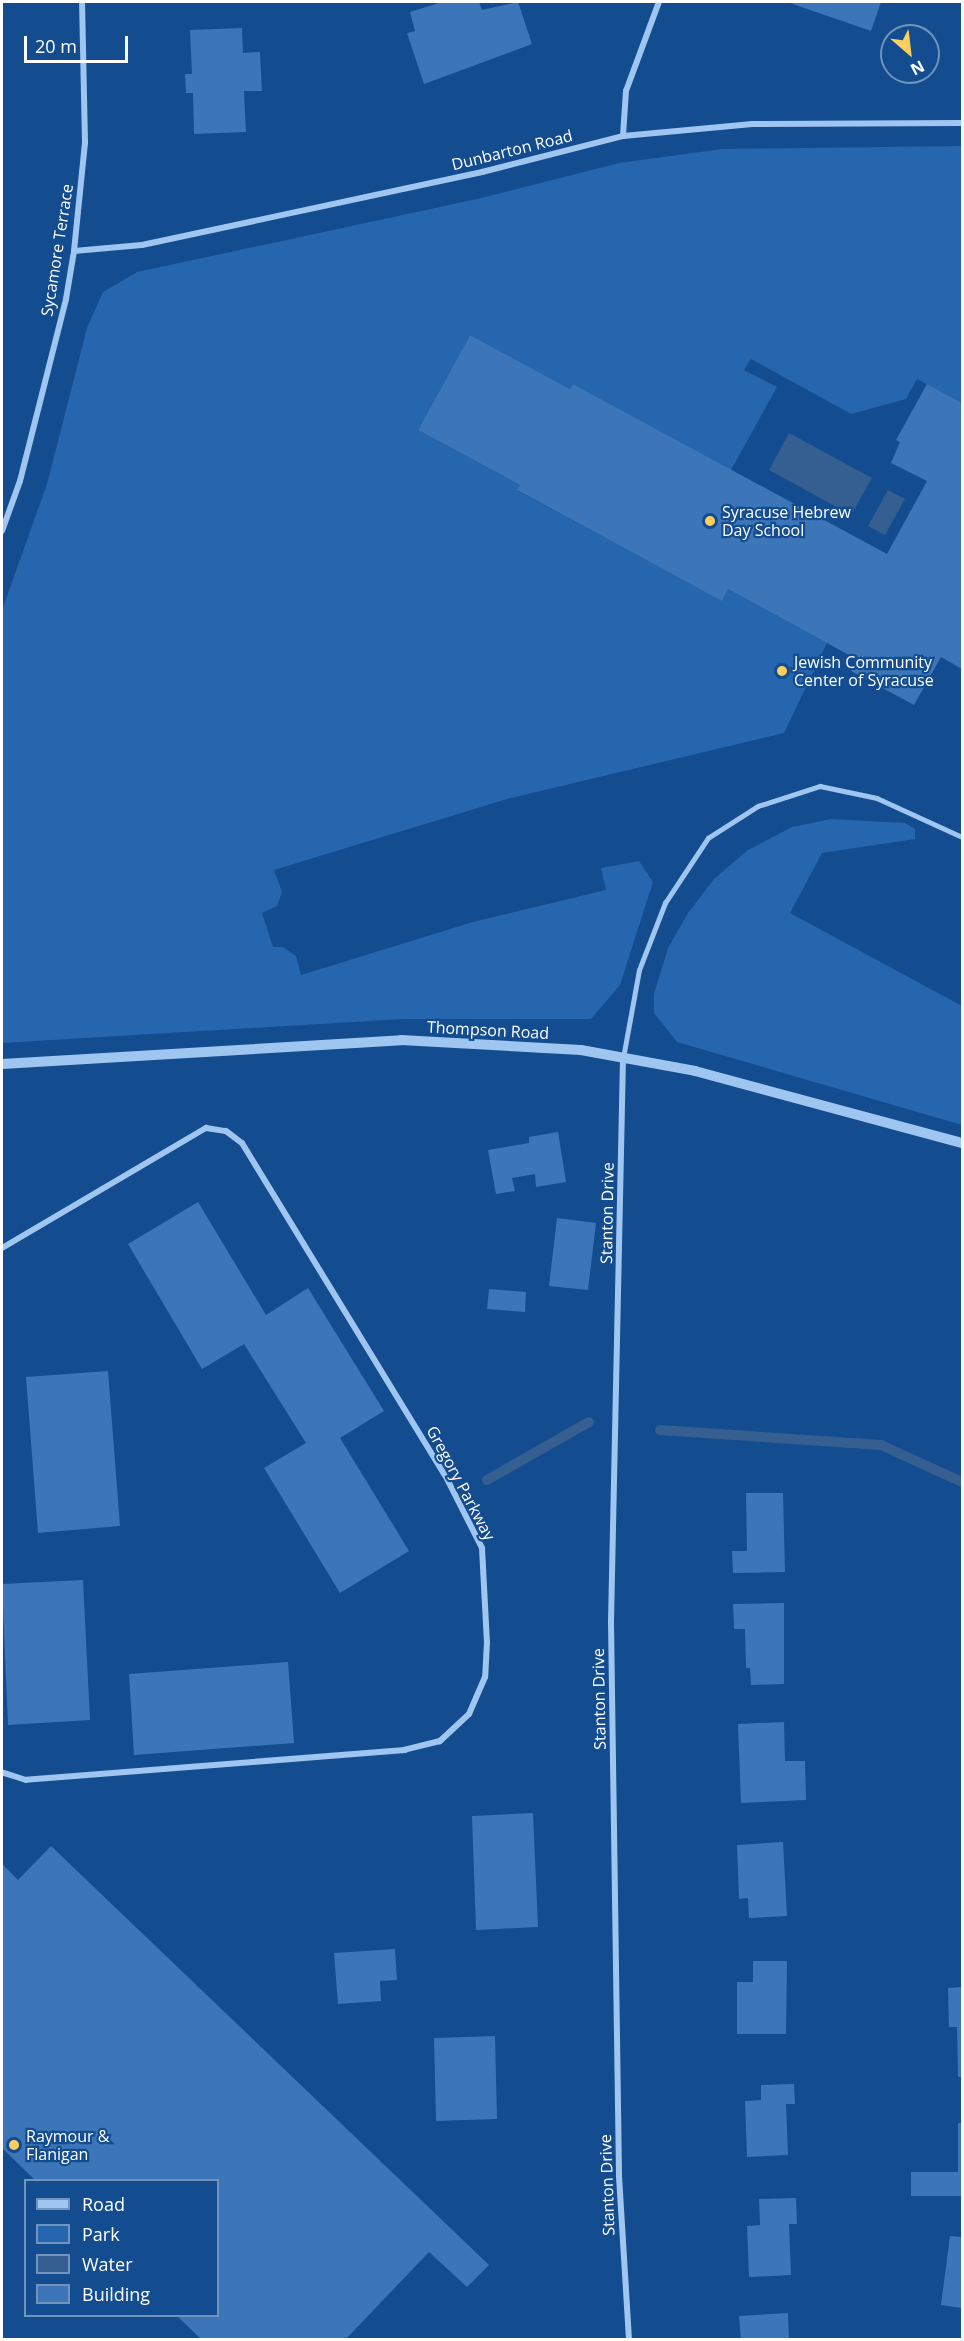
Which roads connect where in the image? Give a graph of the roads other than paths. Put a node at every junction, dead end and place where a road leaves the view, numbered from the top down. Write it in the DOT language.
graph roads {
  1 [pos="82,2"];
  2 [pos="659,2"];
  3 [pos="963,123"];
  4 [pos="624,136"];
  5 [pos="74,251"];
  6 [pos="2,531"];
  7 [pos="963,837"];
  8 [pos="623,1058"];
  9 [pos="2,1064"];
  10 [pos="963,1143"];
  11 [pos="2,1248"];
  12 [pos="2,1772"];
  13 [pos="629,2340"];
  1 -- 5 [label="street, Sycamore Terrace"];
  2 -- 4 [label="street"];
  3 -- 4 [label="street, Dunbarton Road"];
  4 -- 5 [label="street, Dunbarton Road"];
  5 -- 6 [label="street, Sycamore Terrace"];
  7 -- 8 [label="lane"];
  8 -- 9 [label="street, Thompson Road"];
  8 -- 10 [label="street, Thompson Road"];
  8 -- 13 [label="street, Stanton Drive"];
  11 -- 12 [label="street, Gregory Parkway"];
}
